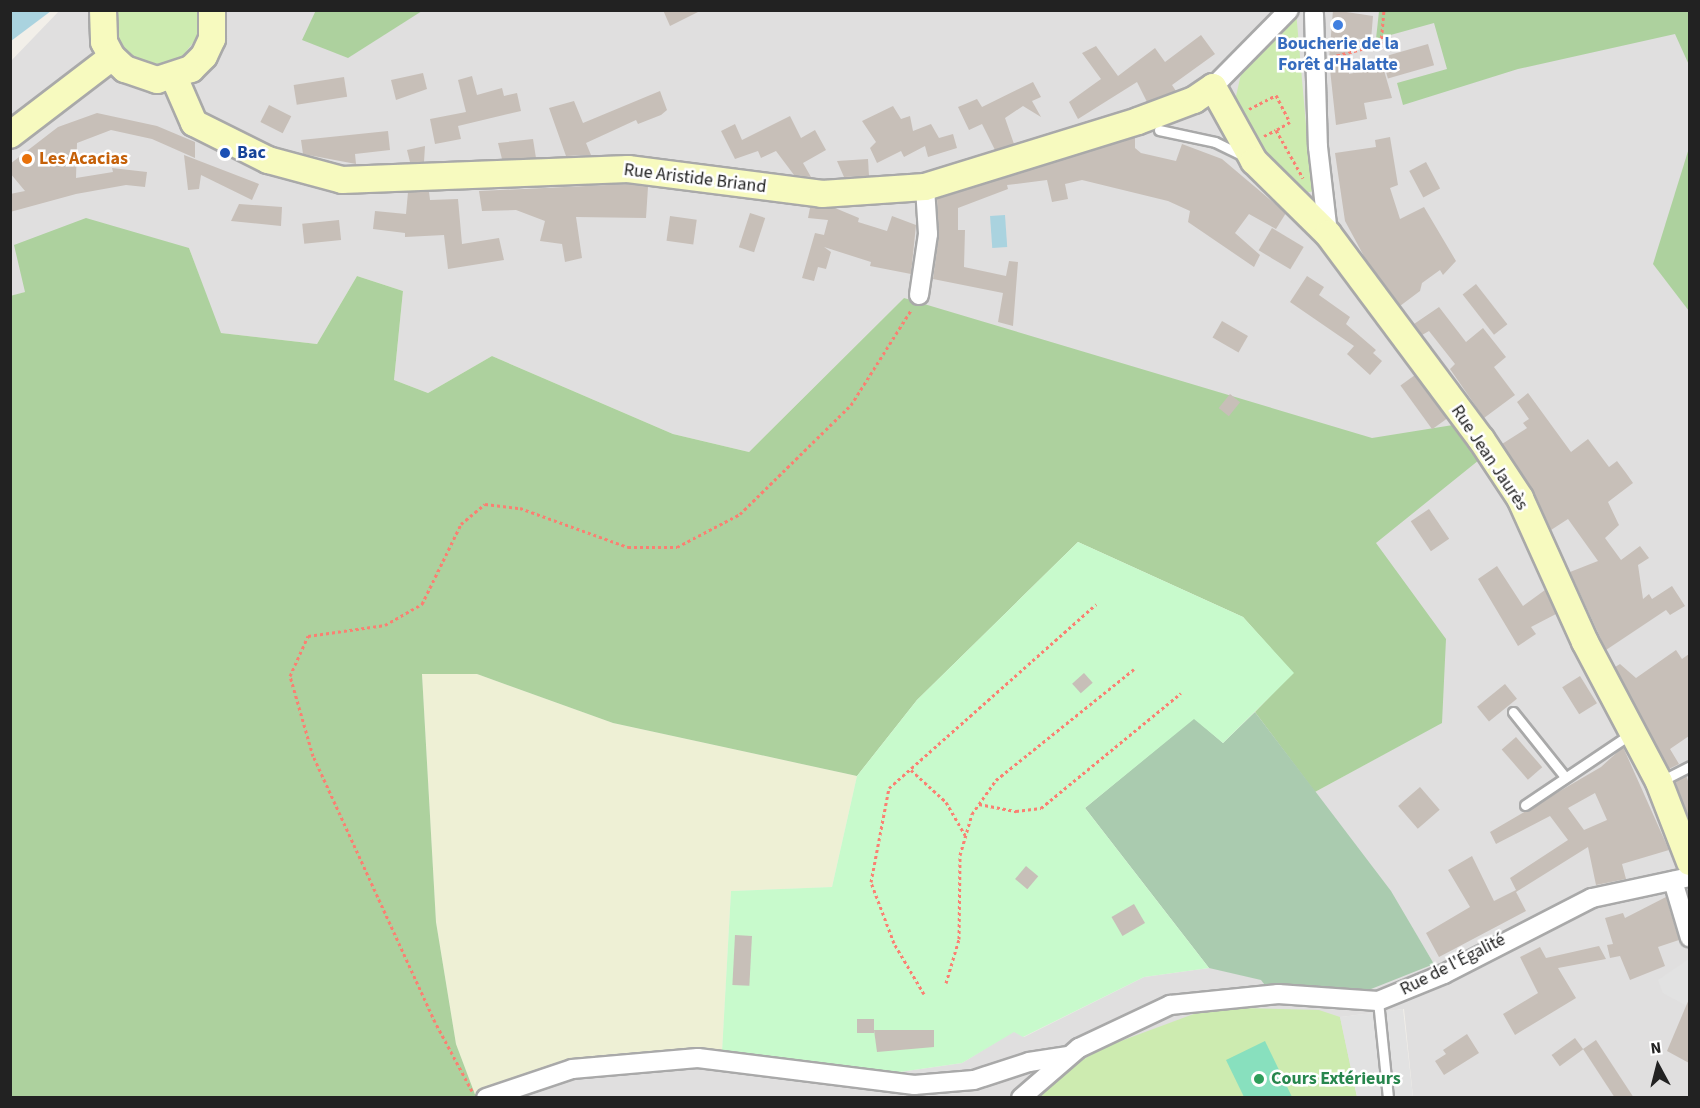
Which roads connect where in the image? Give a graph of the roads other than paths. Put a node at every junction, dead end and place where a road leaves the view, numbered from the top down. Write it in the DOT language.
graph roads {
  1 [pos="103,10"];
  2 [pos="212,10"];
  3 [pos="1289,10"];
  4 [pos="1314,14"];
  5 [pos="112,57"];
  6 [pos="174,77"];
  7 [pos="1213,87"];
  8 [pos="1148,125"];
  9 [pos="10,135"];
  10 [pos="1254,161"];
  11 [pos="925,187"];
  12 [pos="1328,234"];
  13 [pos="919,295"];
  14 [pos="1513,712"];
  15 [pos="1634,732"];
  16 [pos="1689,766"];
  17 [pos="1565,777"];
  18 [pos="1659,782"];
  19 [pos="1525,806"];
  20 [pos="1684,873"];
  21 [pos="1689,938"];
  22 [pos="1378,1001"];
  23 [pos="1067,1056"];
  24 [pos="486,1096"];
  25 [pos="1021,1098"];
  26 [pos="1388,1098"];
  1 -- 5 [label="street"];
  2 -- 6 [label="street"];
  3 -- 7 [label="street"];
  4 -- 12 [label="street"];
  5 -- 6 [label="street"];
  5 -- 9 [label="street"];
  6 -- 11 [label="street, Rue Aristide Briand"];
  7 -- 8 [label="street, Rue Aristide Briand"];
  7 -- 10 [label="street, Rue Jean Jaurès"];
  8 -- 10 [label="lane"];
  8 -- 11 [label="street, Rue Aristide Briand"];
  10 -- 12 [label="street, Rue Jean Jaurès"];
  11 -- 13 [label="street"];
  12 -- 15 [label="street, Rue Jean Jaurès"];
  14 -- 17 [label="lane"];
  15 -- 17 [label="lane"];
  15 -- 18 [label="street, Rue Jean Jaurès"];
  16 -- 18 [label="lane"];
  17 -- 19 [label="lane"];
  18 -- 20 [label="street, Rue Jean Jaurès"];
  20 -- 21 [label="street"];
  20 -- 22 [label="street, Rue de l'Égalité"];
  22 -- 23 [label="street, Rue de l'Égalité"];
  22 -- 26 [label="lane"];
  23 -- 24 [label="street"];
  23 -- 25 [label="street, Rue de l'Égalité"];
}
